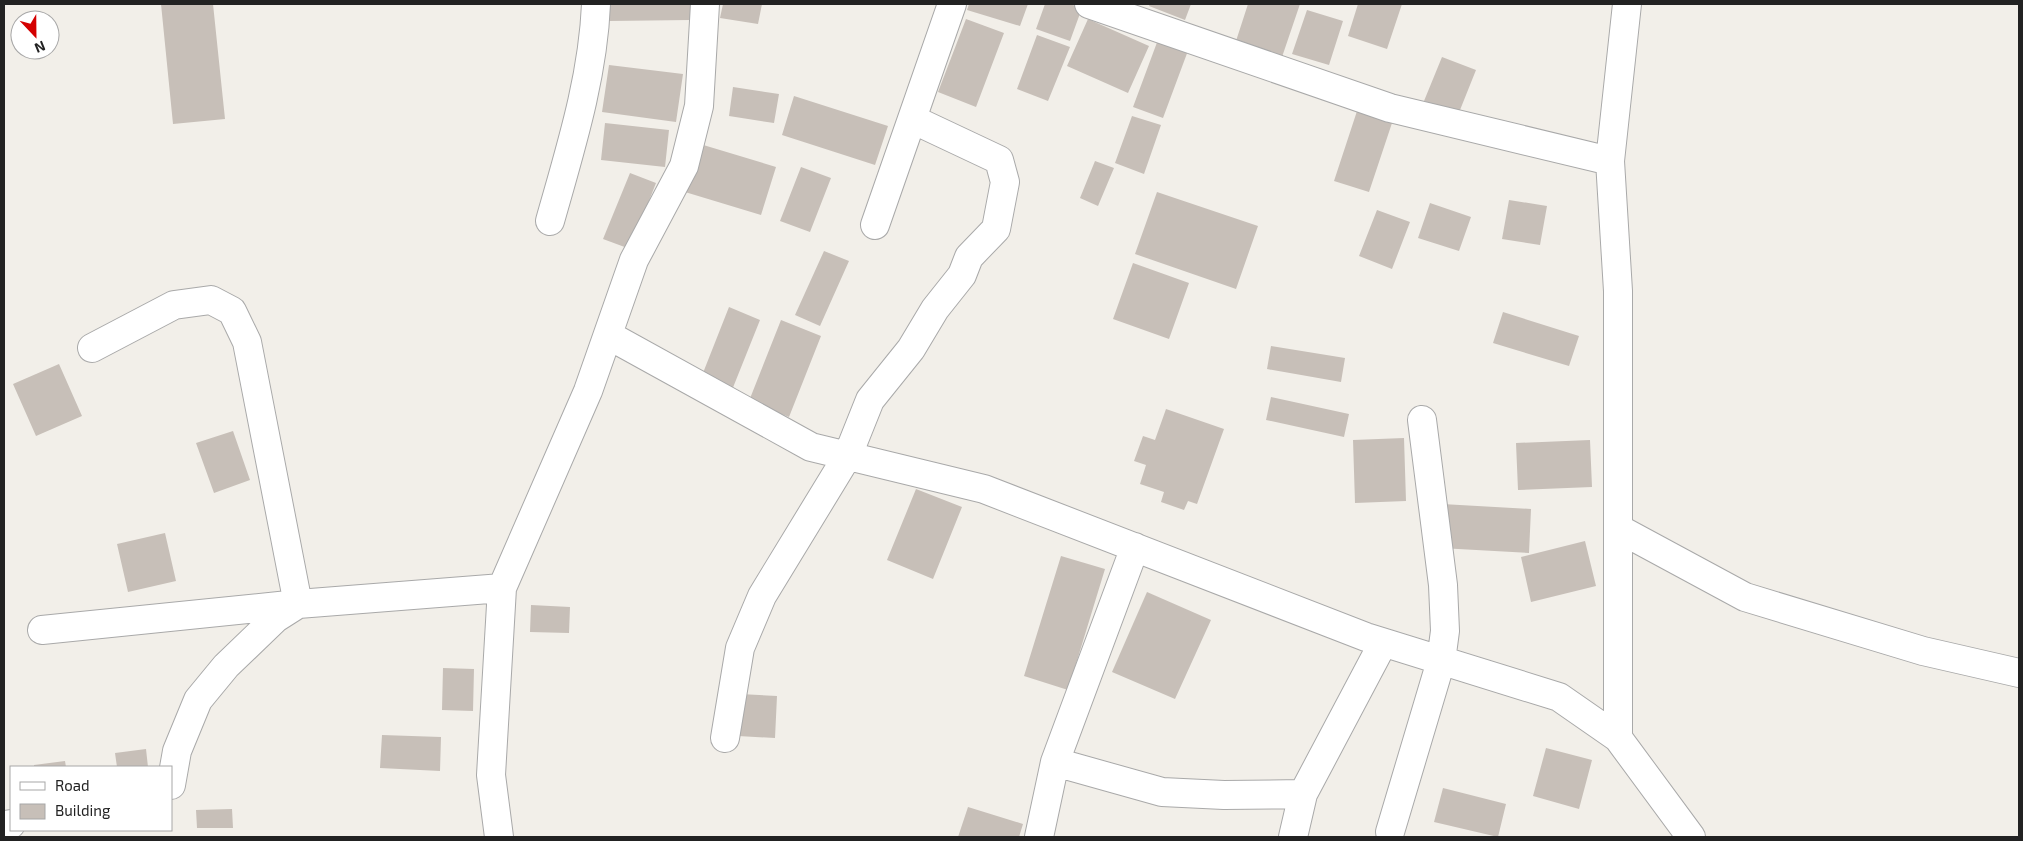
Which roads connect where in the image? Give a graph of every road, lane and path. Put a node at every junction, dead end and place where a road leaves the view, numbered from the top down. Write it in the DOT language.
graph roads {
  1 [pos="596,4"];
  2 [pos="705,4"];
  3 [pos="952,4"];
  4 [pos="1089,4"];
  5 [pos="1627,4"];
  6 [pos="912,119"];
  7 [pos="1610,161"];
  8 [pos="550,221"];
  9 [pos="874,225"];
  10 [pos="608,335"];
  11 [pos="92,348"];
  12 [pos="1422,420"];
  13 [pos="848,455"];
  14 [pos="1619,529"];
  15 [pos="1135,547"];
  16 [pos="502,588"];
  17 [pos="298,604"];
  18 [pos="42,630"];
  19 [pos="1383,642"];
  20 [pos="1441,661"];
  21 [pos="2019,673"];
  22 [pos="725,738"];
  23 [pos="1618,738"];
  24 [pos="1055,762"];
  25 [pos="172,779"];
  26 [pos="1303,794"];
  27 [pos="1390,832"];
  28 [pos="499,837"];
  29 [pos="1039,837"];
  30 [pos="1293,837"];
  31 [pos="1690,837"];
  1 -- 8 [label="street"];
  2 -- 10 [label="street"];
  3 -- 6 [label="street"];
  4 -- 7 [label="street"];
  5 -- 7 [label="street"];
  6 -- 9 [label="street"];
  6 -- 13 [label="street"];
  7 -- 14 [label="street"];
  10 -- 13 [label="street"];
  10 -- 16 [label="street"];
  11 -- 17 [label="street"];
  12 -- 20 [label="street"];
  13 -- 15 [label="street"];
  13 -- 22 [label="street"];
  14 -- 21 [label="street"];
  14 -- 23 [label="street"];
  15 -- 19 [label="street"];
  15 -- 24 [label="street"];
  16 -- 17 [label="street"];
  16 -- 28 [label="street"];
  17 -- 18 [label="street"];
  17 -- 25 [label="street"];
  19 -- 20 [label="street"];
  19 -- 26 [label="street"];
  20 -- 23 [label="street"];
  20 -- 27 [label="street"];
  23 -- 31 [label="street"];
  24 -- 26 [label="street"];
  24 -- 29 [label="street"];
  26 -- 30 [label="street"];
}
